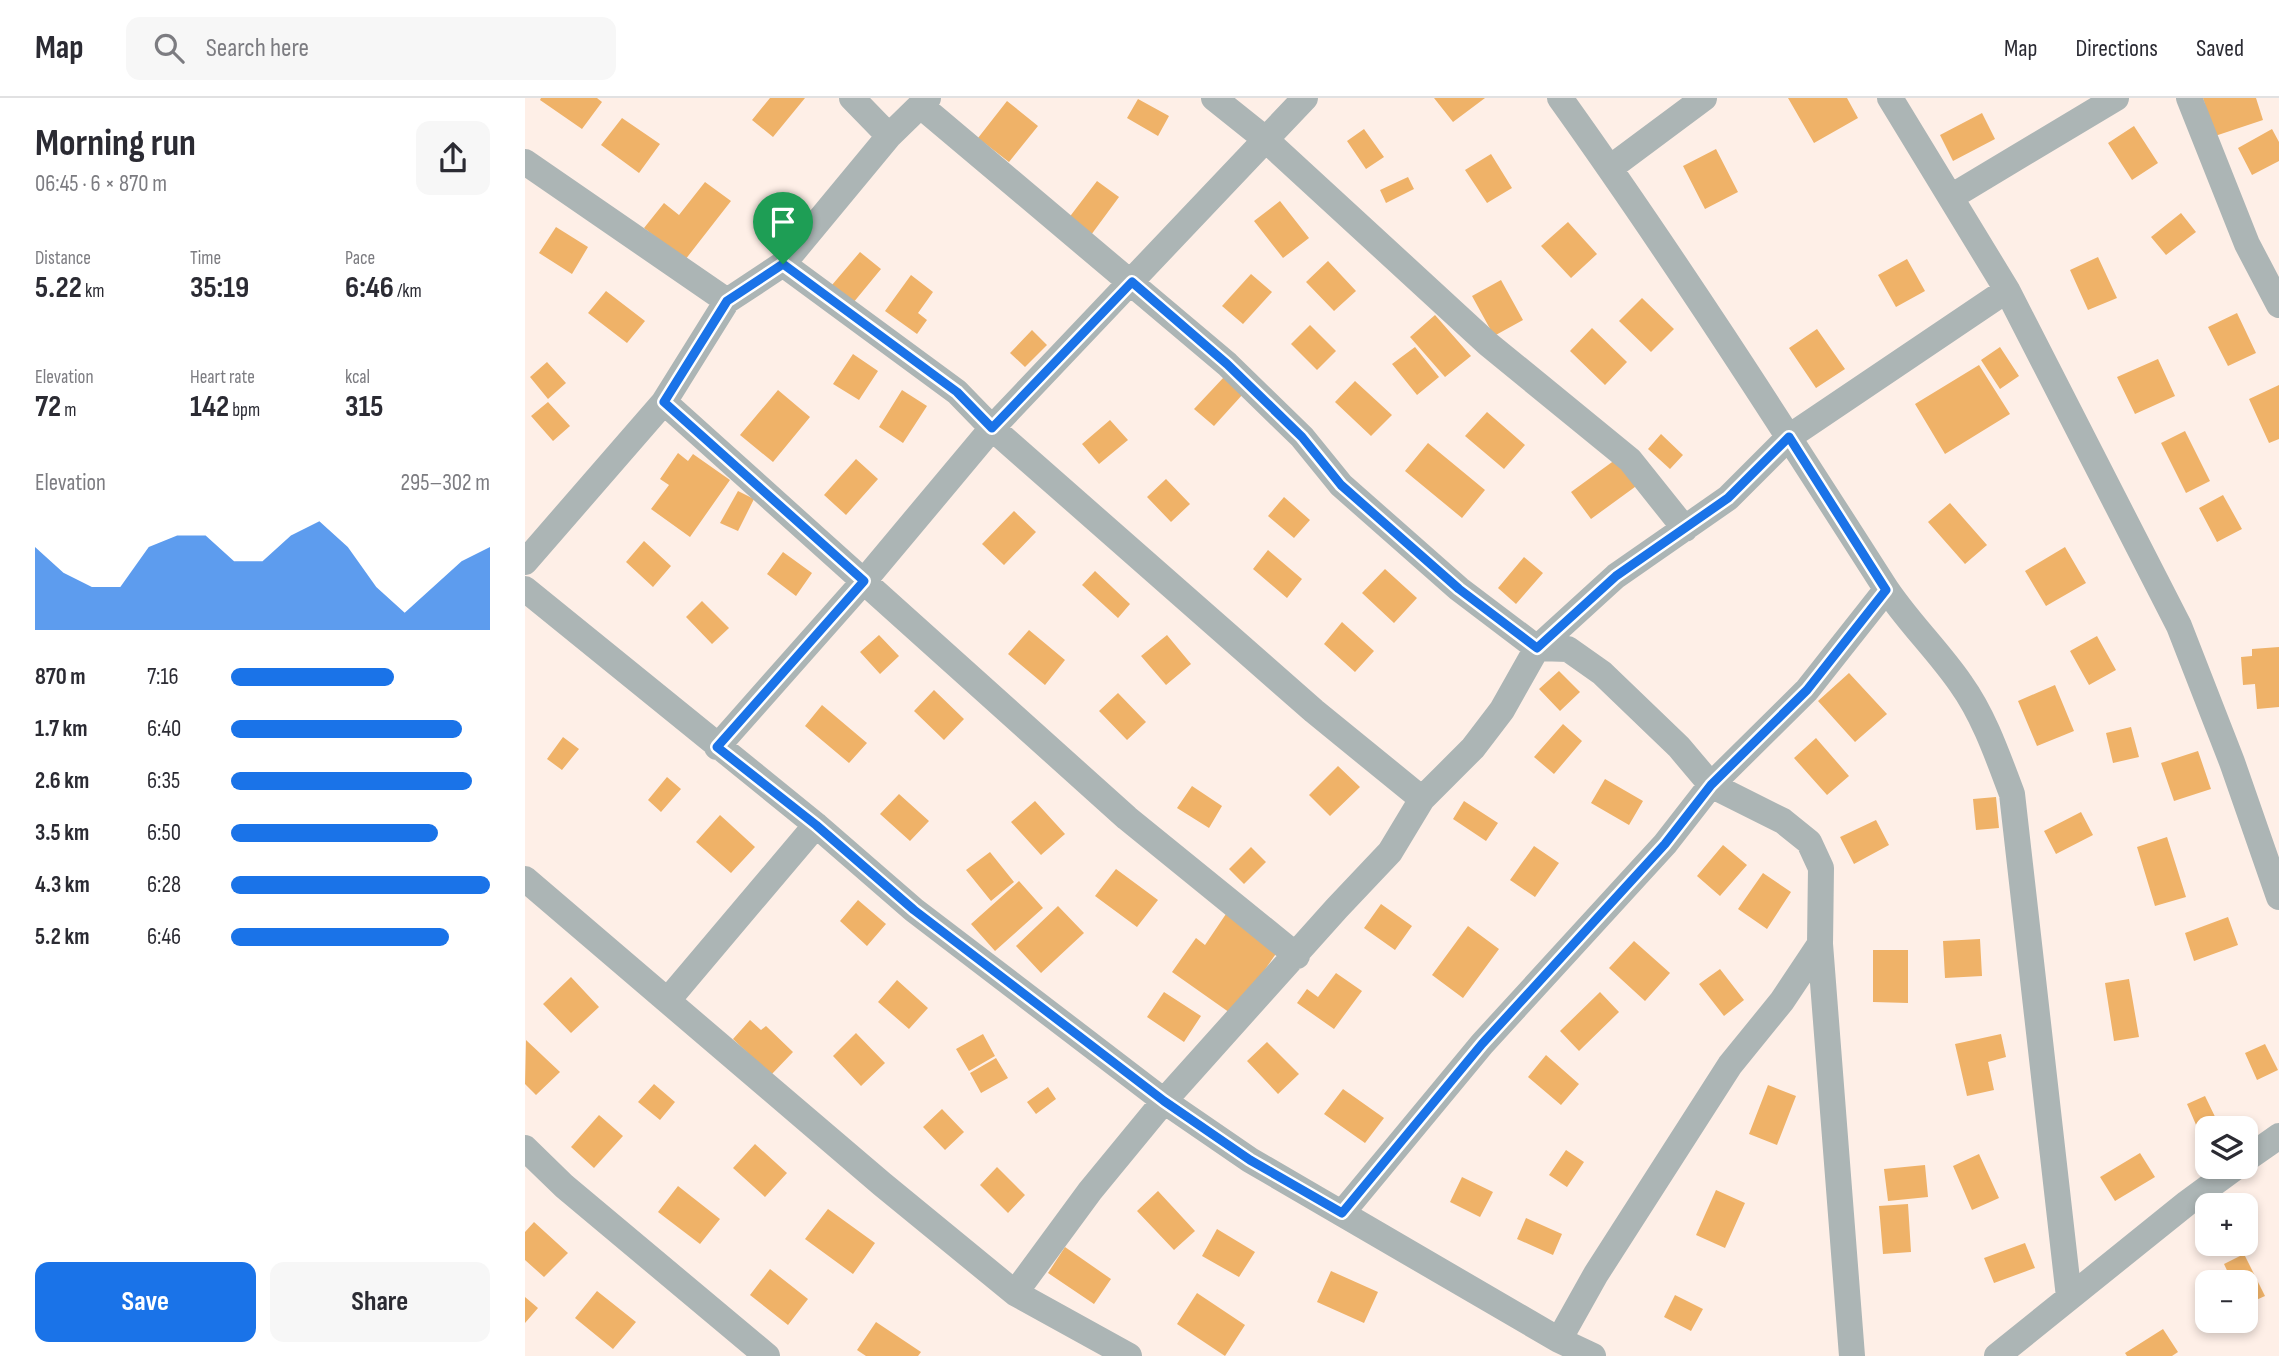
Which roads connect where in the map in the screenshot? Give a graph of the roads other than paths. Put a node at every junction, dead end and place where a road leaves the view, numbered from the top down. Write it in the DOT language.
graph roads {
  1 [pos="852,98"];
  2 [pos="1214,98"];
  3 [pos="1304,98"];
  4 [pos="1560,98"];
  5 [pos="1890,98"];
  6 [pos="2116,98"];
  7 [pos="2189,98"];
  8 [pos="925,102"];
  9 [pos="1693,102"];
  10 [pos="889,136"];
  11 [pos="1264,138"];
  12 [pos="525,162"];
  13 [pos="1610,168"];
  14 [pos="1951,197"];
  15 [pos="783,264"];
  16 [pos="1132,282"];
  17 [pos="2007,290"];
  18 [pos="727,301"];
  19 [pos="2279,305"];
  20 [pos="664,402"];
  21 [pos="992,428"];
  22 [pos="1789,437"];
  23 [pos="1685,529"];
  24 [pos="525,560"];
  25 [pos="864,581"];
  26 [pos="525,589"];
  27 [pos="1886,590"];
  28 [pos="1537,648"];
  29 [pos="717,747"];
  30 [pos="1711,785"];
  31 [pos="1422,799"];
  32 [pos="816,825"];
  33 [pos="525,879"];
  34 [pos="2279,897"];
  35 [pos="1821,944"];
  36 [pos="1297,956"];
  37 [pos="669,1000"];
  38 [pos="1164,1101"];
  39 [pos="2279,1136"];
  40 [pos="525,1148"];
  41 [pos="2258,1151"];
  42 [pos="2220,1179"];
  43 [pos="1342,1213"];
  44 [pos="1015,1293"];
  45 [pos="2069,1297"];
  46 [pos="1559,1340"];
  47 [pos="1117,1353"];
  48 [pos="767,1356"];
  49 [pos="1593,1356"];
  50 [pos="1852,1356"];
  51 [pos="1997,1356"];
  1 -- 10 [label="street"];
  2 -- 11 [label="street"];
  3 -- 11 [label="street"];
  4 -- 13 [label="street"];
  5 -- 14 [label="street"];
  6 -- 14 [label="street"];
  7 -- 19 [label="street"];
  8 -- 10 [label="street"];
  8 -- 16 [label="street"];
  9 -- 13 [label="street"];
  10 -- 15 [label="street"];
  11 -- 16 [label="street"];
  11 -- 23 [label="street"];
  12 -- 18 [label="street"];
  13 -- 22 [label="street"];
  14 -- 17 [label="street"];
  15 -- 18 [label="street"];
  15 -- 21 [label="street"];
  16 -- 21 [label="street"];
  16 -- 28 [label="street"];
  17 -- 22 [label="street"];
  17 -- 34 [label="street"];
  18 -- 20 [label="street"];
  20 -- 24 [label="street"];
  20 -- 25 [label="street"];
  21 -- 25 [label="street"];
  21 -- 31 [label="street"];
  22 -- 23 [label="street"];
  22 -- 27 [label="street"];
  23 -- 28 [label="street"];
  25 -- 29 [label="street"];
  25 -- 36 [label="street"];
  26 -- 29 [label="street"];
  27 -- 30 [label="street"];
  27 -- 45 [label="street"];
  28 -- 30 [label="street"];
  28 -- 31 [label="street"];
  29 -- 32 [label="street"];
  30 -- 35 [label="street"];
  30 -- 43 [label="street"];
  31 -- 36 [label="street"];
  32 -- 37 [label="street"];
  32 -- 38 [label="street"];
  33 -- 37 [label="street"];
  35 -- 46 [label="street"];
  35 -- 50 [label="street"];
  36 -- 38 [label="street"];
  37 -- 44 [label="street"];
  38 -- 43 [label="street"];
  38 -- 44 [label="street"];
  39 -- 41 [label="street"];
  40 -- 48 [label="street"];
  42 -- 45 [label="street"];
  43 -- 46 [label="street"];
  44 -- 47 [label="street"];
  45 -- 51 [label="street"];
  46 -- 49 [label="street"];
}
